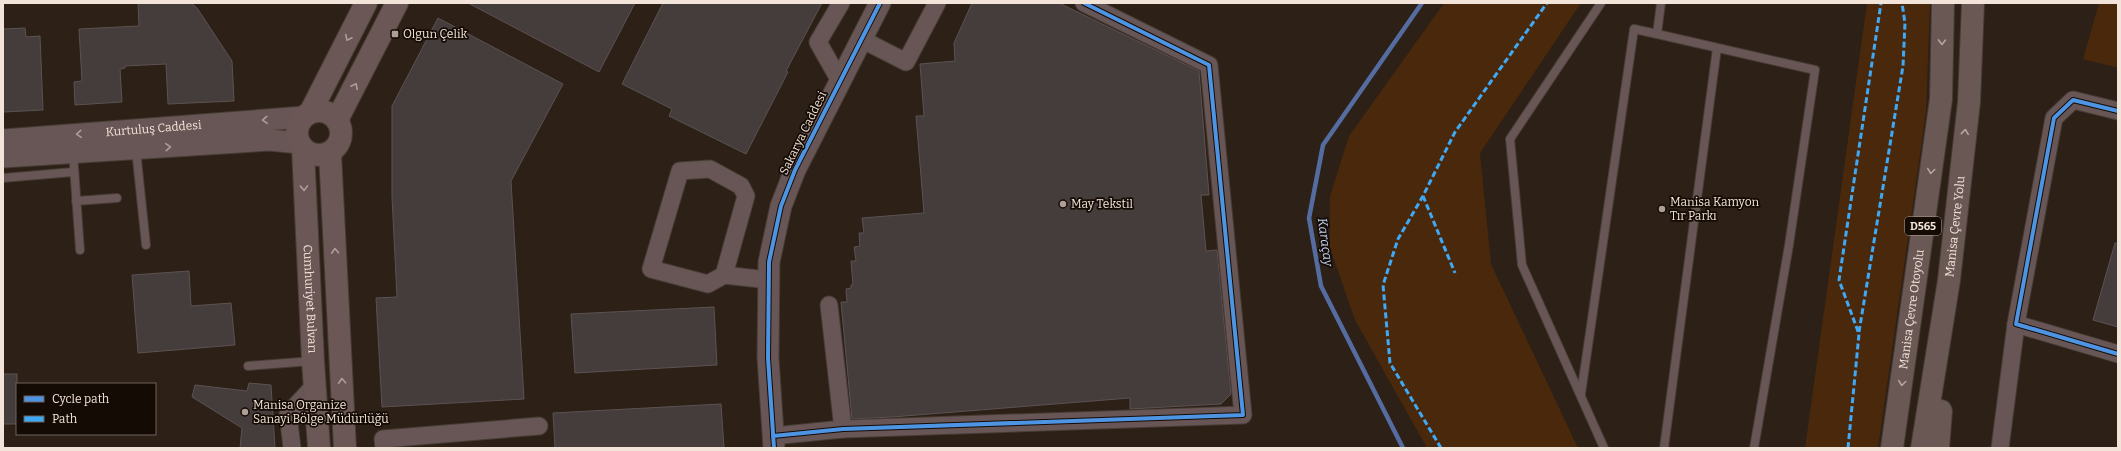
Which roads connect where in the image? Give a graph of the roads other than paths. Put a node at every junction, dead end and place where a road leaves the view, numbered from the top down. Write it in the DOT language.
graph roads {
  1 [pos="366,3"];
  2 [pos="397,3"];
  3 [pos="841,3"];
  4 [pos="880,3"];
  5 [pos="937,3"];
  6 [pos="1084,3"];
  7 [pos="1601,3"];
  8 [pos="1661,3"];
  9 [pos="1943,3"];
  10 [pos="1973,3"];
  11 [pos="1657,34"];
  12 [pos="862,39"];
  13 [pos="1717,48"];
  14 [pos="840,81"];
  15 [pos="2118,111"];
  16 [pos="307,115"];
  17 [pos="337,120"];
  18 [pos="3,140"];
  19 [pos="301,146"];
  20 [pos="136,150"];
  21 [pos="330,153"];
  22 [pos="3,157"];
  23 [pos="73,162"];
  24 [pos="3,178"];
  25 [pos="117,198"];
  26 [pos="76,201"];
  27 [pos="146,245"];
  28 [pos="80,250"];
  29 [pos="724,275"];
  30 [pos="769,280"];
  31 [pos="1948,280"];
  32 [pos="829,305"];
  33 [pos="2016,324"];
  34 [pos="2118,354"];
  35 [pos="313,361"];
  36 [pos="248,366"];
  37 [pos="314,385"];
  38 [pos="1581,395"];
  39 [pos="539,426"];
  40 [pos="843,429"];
  41 [pos="774,442"];
  42 [pos="292,448"];
  43 [pos="320,448"];
  44 [pos="345,448"];
  45 [pos="384,448"];
  46 [pos="1604,448"];
  47 [pos="1664,448"];
  48 [pos="1754,448"];
  49 [pos="1892,448"];
  50 [pos="1922,448"];
  51 [pos="1938,448"];
  52 [pos="2000,448"];
  1 -- 16 [label="main road, one-way"];
  17 -- 2 [label="main road, one-way"];
  3 -- 14 [label="street"];
  4 -- 12 [label="street, Sakarya Caddesi"];
  5 -- 12 [label="street"];
  6 -- 40 [label="street"];
  7 -- 38 [label="lane"];
  8 -- 11 [label="lane"];
  9 -- 49 [label="highway, Manisa Çevre Otoyolu / D565, one-way"];
  31 -- 10 [label="highway, Manisa Çevre Yolu / D565, one-way"];
  11 -- 13 [label="lane"];
  11 -- 38 [label="lane"];
  12 -- 14 [label="street, Sakarya Caddesi"];
  13 -- 47 [label="lane"];
  13 -- 48 [label="lane"];
  14 -- 30 [label="street, Sakarya Caddesi"];
  15 -- 33 [label="street"];
  16 -- 17 [label="main road"];
  16 -- 18 [label="street, Kurtuluş Caddesi, one-way"];
  16 -- 19 [label="main road"];
  17 -- 21 [label="main road"];
  20 -- 19 [label="street, Kurtuluş Caddesi, one-way"];
  19 -- 21 [label="main road"];
  19 -- 35 [label="main road, Cumhuriyet Bulvarı, one-way"];
  20 -- 23 [label="street, Kurtuluş Caddesi"];
  20 -- 27 [label="lane"];
  44 -- 21 [label="main road, one-way"];
  22 -- 23 [label="street, Kurtuluş Caddesi"];
  23 -- 24 [label="lane"];
  23 -- 26 [label="lane"];
  25 -- 26 [label="lane"];
  26 -- 28 [label="lane"];
  29 -- 29 [label="street"];
  29 -- 30 [label="street"];
  30 -- 41 [label="street, Sakarya Caddesi"];
  31 -- 50 [label="highway, Manisa Çevre Yolu / D565"];
  31 -- 51 [label="highway"];
  32 -- 40 [label="street"];
  33 -- 34 [label="street"];
  33 -- 52 [label="street"];
  35 -- 36 [label="lane"];
  35 -- 37 [label="main road, Cumhuriyet Bulvarı"];
  37 -- 42 [label="street"];
  37 -- 43 [label="main road, Cumhuriyet Bulvarı"];
  38 -- 46 [label="lane"];
  39 -- 45 [label="street"];
  40 -- 41 [label="street"];
}
